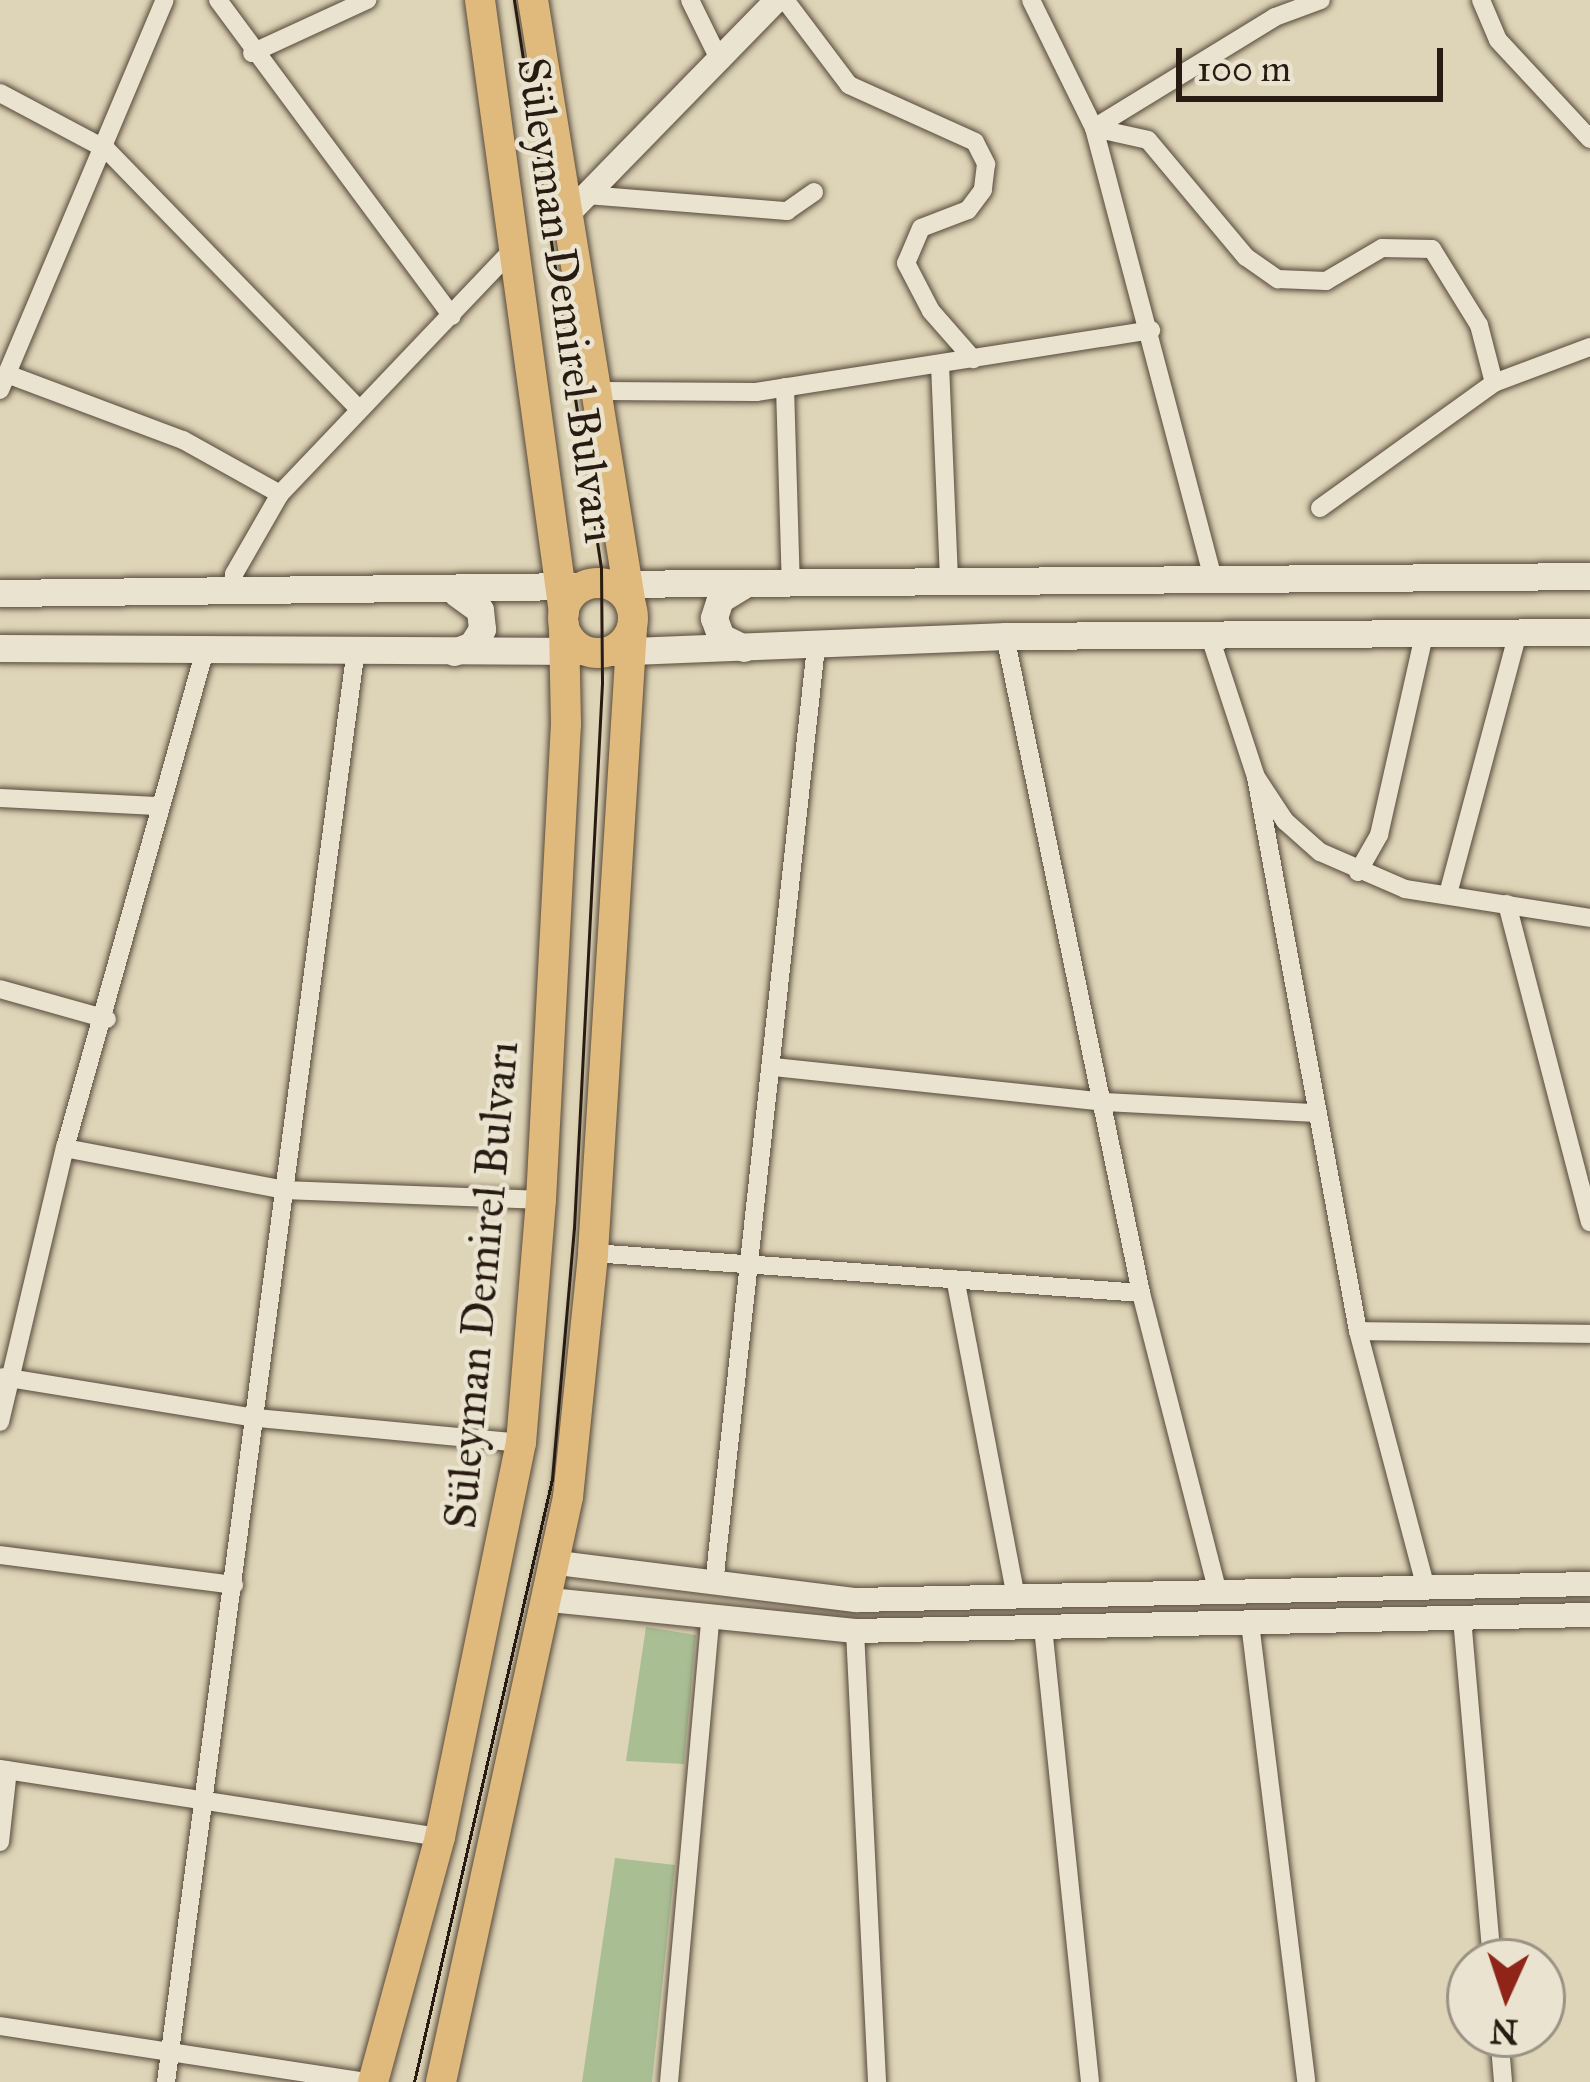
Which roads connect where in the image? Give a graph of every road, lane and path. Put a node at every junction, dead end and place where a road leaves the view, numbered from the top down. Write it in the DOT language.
graph roads {
  1 [pos="165,0"];
  2 [pos="218,0"];
  3 [pos="367,0"];
  4 [pos="480,0"];
  5 [pos="533,0"];
  6 [pos="690,0"];
  7 [pos="781,0"];
  8 [pos="1031,0"];
  9 [pos="1321,0"];
  10 [pos="1481,0"];
  11 [pos="253,53"];
  12 [pos="719,59"];
  13 [pos="0,93"];
  14 [pos="1094,128"];
  15 [pos="1588,132"];
  16 [pos="107,150"];
  17 [pos="814,191"];
  18 [pos="578,204"];
  19 [pos="516,246"];
  20 [pos="452,316"];
  21 [pos="1151,330"];
  22 [pos="1590,347"];
  23 [pos="973,359"];
  24 [pos="940,364"];
  25 [pos="3,382"];
  26 [pos="1494,383"];
  27 [pos="785,387"];
  28 [pos="602,391"];
  29 [pos="358,408"];
  30 [pos="280,494"];
  31 [pos="1320,508"];
  32 [pos="1590,576"];
  33 [pos="1214,581"];
  34 [pos="949,583"];
  35 [pos="791,585"];
  36 [pos="746,586"];
  37 [pos="0,593"];
  38 [pos="457,593"];
  39 [pos="233,594"];
  40 [pos="596,618"];
  41 [pos="1590,632"];
  42 [pos="1209,634"];
  43 [pos="1518,634"];
  44 [pos="1424,635"];
  45 [pos="1005,636"];
  46 [pos="816,646"];
  47 [pos="0,648"];
  48 [pos="748,648"];
  49 [pos="356,649"];
  50 [pos="206,650"];
  51 [pos="454,652"];
  52 [pos="1256,777"];
  53 [pos="0,798"];
  54 [pos="157,806"];
  55 [pos="1358,872"];
  56 [pos="1448,894"];
  57 [pos="1507,904"];
  58 [pos="1590,918"];
  59 [pos="0,989"];
  60 [pos="107,1019"];
  61 [pos="773,1067"];
  62 [pos="1105,1102"];
  63 [pos="1317,1112"];
  64 [pos="65,1148"];
  65 [pos="286,1190"];
  66 [pos="541,1200"];
  67 [pos="1590,1222"];
  68 [pos="593,1253"];
  69 [pos="750,1268"];
  70 [pos="956,1282"];
  71 [pos="1141,1293"];
  72 [pos="1358,1331"];
  73 [pos="1590,1334"];
  74 [pos="5,1377"];
  75 [pos="256,1418"];
  76 [pos="0,1422"];
  77 [pos="521,1443"];
  78 [pos="0,1555"];
  79 [pos="558,1563"];
  80 [pos="715,1584"];
  81 [pos="1590,1584"];
  82 [pos="234,1585"];
  83 [pos="1426,1588"];
  84 [pos="1218,1593"];
  85 [pos="1016,1597"];
  86 [pos="550,1600"];
  87 [pos="711,1614"];
  88 [pos="1590,1615"];
  89 [pos="1462,1618"];
  90 [pos="1250,1623"];
  91 [pos="1042,1627"];
  92 [pos="855,1631"];
  93 [pos="4,1770"];
  94 [pos="200,1798"];
  95 [pos="440,1837"];
  96 [pos="0,1841"];
  97 [pos="1490,1938"];
  98 [pos="0,2026"];
  99 [pos="168,2049"];
  100 [pos="166,2082"];
  101 [pos="370,2082"];
  102 [pos="441,2082"];
  103 [pos="669,2082"];
  104 [pos="877,2082"];
  105 [pos="1090,2082"];
  106 [pos="1306,2082"];
  1 -- 16 [label="street"];
  2 -- 11 [label="street"];
  3 -- 11 [label="street"];
  4 -- 19 [label="main road, Süleyman Demirel Bulvarı"];
  5 -- 18 [label="main road, Süleyman Demirel Bulvarı"];
  6 -- 12 [label="street"];
  7 -- 12 [label="street"];
  7 -- 23 [label="street"];
  8 -- 14 [label="street"];
  9 -- 14 [label="street"];
  10 -- 15 [label="street"];
  11 -- 20 [label="street"];
  12 -- 18 [label="street"];
  13 -- 16 [label="street"];
  14 -- 21 [label="street"];
  14 -- 26 [label="street"];
  16 -- 25 [label="street"];
  16 -- 29 [label="street"];
  17 -- 18 [label="street"];
  18 -- 28 [label="main road, Süleyman Demirel Bulvarı"];
  19 -- 20 [label="street"];
  19 -- 40 [label="main road, Süleyman Demirel Bulvarı"];
  20 -- 29 [label="street"];
  21 -- 23 [label="street"];
  21 -- 33 [label="street"];
  22 -- 26 [label="street"];
  23 -- 24 [label="street"];
  24 -- 27 [label="street"];
  24 -- 34 [label="street"];
  25 -- 30 [label="street"];
  26 -- 31 [label="street"];
  27 -- 28 [label="street"];
  27 -- 35 [label="street"];
  28 -- 40 [label="main road, Süleyman Demirel Bulvarı"];
  29 -- 30 [label="street"];
  30 -- 39 [label="street"];
  32 -- 33 [label="main road"];
  33 -- 34 [label="main road"];
  34 -- 35 [label="main road"];
  35 -- 36 [label="main road"];
  36 -- 40 [label="main road"];
  36 -- 48 [label="main road"];
  37 -- 39 [label="main road"];
  38 -- 39 [label="main road"];
  38 -- 40 [label="main road"];
  38 -- 51 [label="main road"];
  40 -- 48 [label="main road"];
  40 -- 51 [label="main road"];
  40 -- 66 [label="main road, Süleyman Demirel Bulvarı"];
  40 -- 68 [label="main road, Süleyman Demirel Bulvarı"];
  41 -- 43 [label="main road"];
  42 -- 44 [label="main road"];
  42 -- 45 [label="main road"];
  42 -- 52 [label="street"];
  43 -- 44 [label="main road"];
  43 -- 56 [label="street"];
  44 -- 55 [label="street"];
  45 -- 46 [label="main road"];
  45 -- 62 [label="street"];
  46 -- 48 [label="main road"];
  46 -- 61 [label="street"];
  47 -- 50 [label="main road"];
  49 -- 50 [label="main road"];
  49 -- 51 [label="main road"];
  49 -- 65 [label="street"];
  50 -- 54 [label="street"];
  52 -- 55 [label="street"];
  52 -- 63 [label="street"];
  53 -- 54 [label="street"];
  54 -- 60 [label="street"];
  55 -- 56 [label="street"];
  56 -- 57 [label="street"];
  57 -- 58 [label="street"];
  57 -- 67 [label="street"];
  59 -- 60 [label="street"];
  60 -- 64 [label="street"];
  61 -- 62 [label="street"];
  61 -- 69 [label="street"];
  62 -- 63 [label="street"];
  62 -- 71 [label="street"];
  63 -- 72 [label="street"];
  64 -- 65 [label="street"];
  64 -- 74 [label="street"];
  65 -- 66 [label="street"];
  65 -- 75 [label="street"];
  66 -- 77 [label="main road, Süleyman Demirel Bulvarı"];
  68 -- 69 [label="street"];
  68 -- 79 [label="main road, Süleyman Demirel Bulvarı"];
  69 -- 70 [label="street"];
  69 -- 80 [label="street"];
  70 -- 71 [label="street"];
  70 -- 85 [label="street"];
  71 -- 84 [label="street"];
  72 -- 73 [label="street"];
  72 -- 83 [label="street"];
  74 -- 75 [label="street"];
  74 -- 76 [label="street"];
  75 -- 77 [label="street"];
  75 -- 82 [label="street"];
  77 -- 95 [label="main road, Süleyman Demirel Bulvarı"];
  78 -- 82 [label="street"];
  79 -- 80 [label="street"];
  79 -- 86 [label="main road, Süleyman Demirel Bulvarı"];
  80 -- 85 [label="street"];
  81 -- 83 [label="street"];
  82 -- 94 [label="street"];
  83 -- 84 [label="street"];
  84 -- 85 [label="street"];
  86 -- 87 [label="street"];
  86 -- 102 [label="main road, Süleyman Demirel Bulvarı"];
  87 -- 92 [label="street"];
  87 -- 103 [label="street"];
  88 -- 89 [label="street"];
  89 -- 90 [label="street"];
  89 -- 97 [label="street"];
  90 -- 91 [label="street"];
  90 -- 106 [label="street"];
  91 -- 92 [label="street"];
  91 -- 105 [label="street"];
  92 -- 104 [label="street"];
  93 -- 94 [label="street"];
  93 -- 96 [label="street"];
  94 -- 95 [label="street"];
  94 -- 99 [label="street"];
  95 -- 101 [label="main road, Süleyman Demirel Bulvarı"];
  98 -- 99 [label="street"];
  99 -- 100 [label="street"];
  99 -- 101 [label="street"];
}
